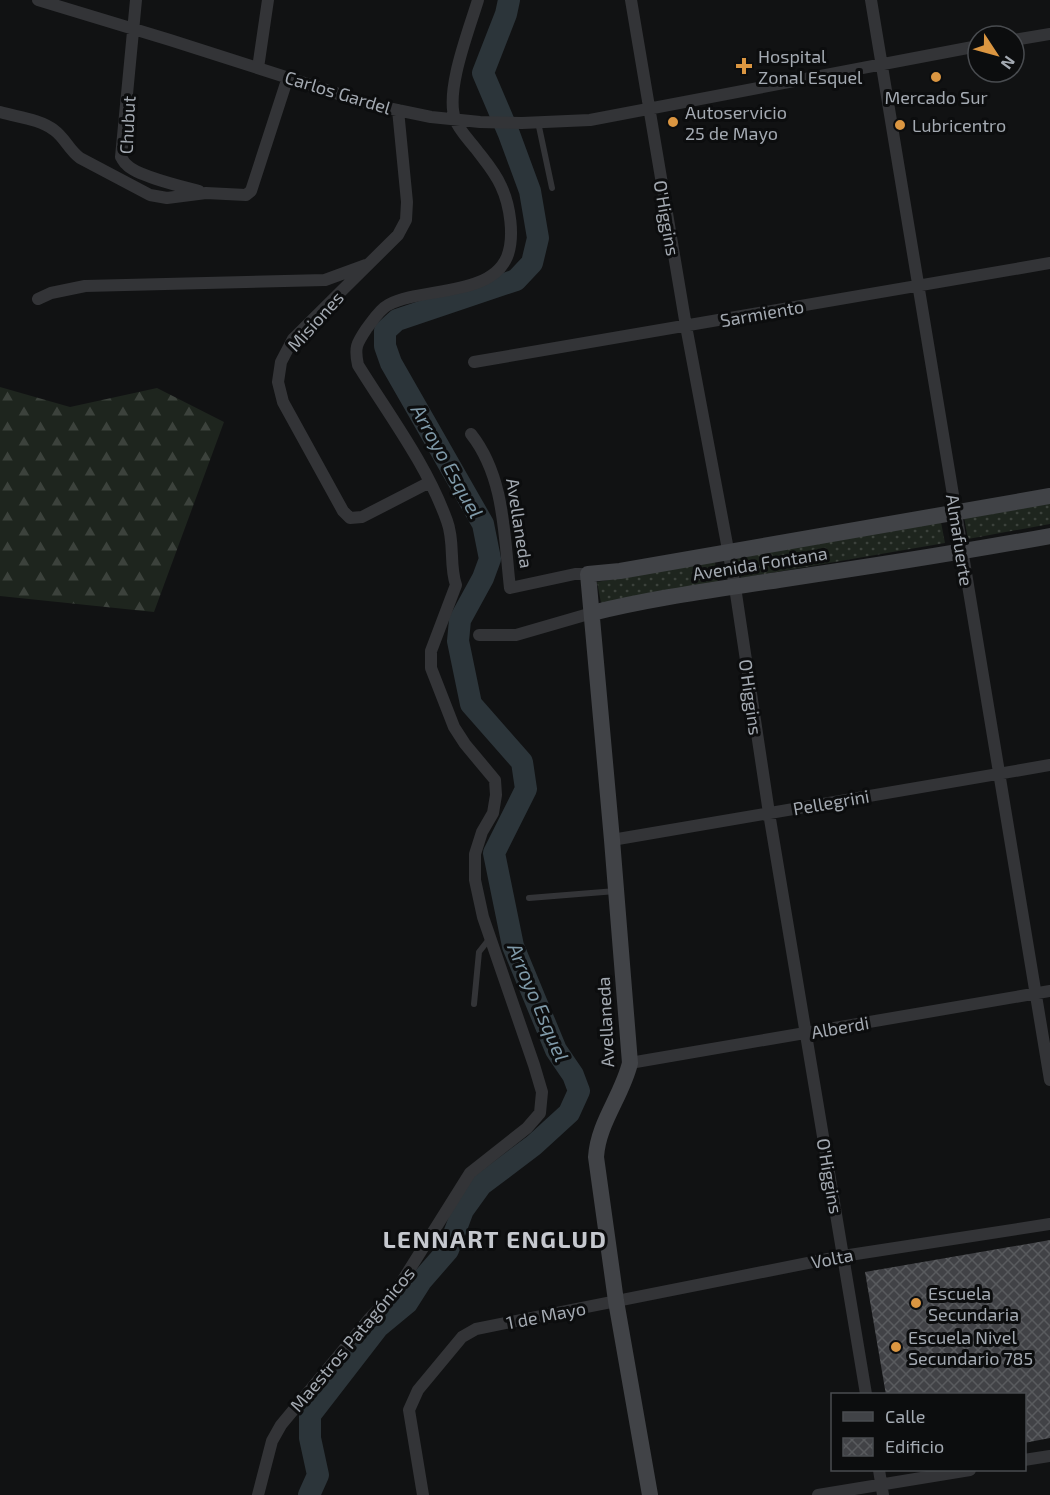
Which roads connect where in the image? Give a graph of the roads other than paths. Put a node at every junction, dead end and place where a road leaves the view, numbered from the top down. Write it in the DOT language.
graph roads {
  1 [pos="40,0"];
  2 [pos="136,0"];
  3 [pos="268,0"];
  4 [pos="478,0"];
  5 [pos="631,0"];
  6 [pos="871,0"];
  7 [pos="132,29"];
  8 [pos="1050,34"];
  9 [pos="1026,38"];
  10 [pos="966,48"];
  11 [pos="881,63"];
  12 [pos="258,68"];
  13 [pos="288,77"];
  14 [pos="648,109"];
  15 [pos="398,110"];
  16 [pos="0,112"];
  17 [pos="455,120"];
  18 [pos="538,121"];
  19 [pos="552,188"];
  20 [pos="206,192"];
  21 [pos="370,263"];
  22 [pos="1050,263"];
  23 [pos="918,285"];
  24 [pos="38,299"];
  25 [pos="686,326"];
  26 [pos="474,362"];
  27 [pos="471,434"];
  28 [pos="430,482"];
  29 [pos="1050,496"];
  30 [pos="956,511"];
  31 [pos="1050,536"];
  32 [pos="962,552"];
  33 [pos="729,553"];
  34 [pos="588,573"];
  35 [pos="735,586"];
  36 [pos="510,588"];
  37 [pos="592,613"];
  38 [pos="478,635"];
  39 [pos="1050,765"];
  40 [pos="999,774"];
  41 [pos="768,813"];
  42 [pos="612,840"];
  43 [pos="616,891"];
  44 [pos="529,898"];
  45 [pos="490,937"];
  46 [pos="1050,990"];
  47 [pos="1035,993"];
  48 [pos="474,1004"];
  49 [pos="806,1033"];
  50 [pos="630,1063"];
  51 [pos="1050,1080"];
  52 [pos="1050,1224"];
  53 [pos="843,1256"];
  54 [pos="616,1301"];
  55 [pos="866,1393"];
  56 [pos="1050,1456"];
  57 [pos="1026,1460"];
  58 [pos="879,1471"];
  59 [pos="966,1471"];
  60 [pos="882,1490"];
  61 [pos="258,1495"];
  62 [pos="423,1495"];
  63 [pos="650,1495"];
  64 [pos="818,1495"];
  1 -- 7 [label="street, Carlos Gardel"];
  2 -- 7 [label="street, Chubut"];
  3 -- 12 [label="street"];
  4 -- 17 [label="street"];
  5 -- 14 [label="street, O'Higgins"];
  6 -- 11 [label="street, Almafuerte"];
  7 -- 12 [label="street, Carlos Gardel"];
  7 -- 20 [label="street, Chubut"];
  8 -- 9 [label="street"];
  10 -- 11 [label="street, Carlos Gardel"];
  11 -- 14 [label="street, Carlos Gardel"];
  11 -- 23 [label="street, Almafuerte"];
  12 -- 13 [label="street, Carlos Gardel"];
  13 -- 15 [label="street, Carlos Gardel"];
  13 -- 20 [label="street"];
  14 -- 18 [label="street, Carlos Gardel"];
  14 -- 25 [label="street, O'Higgins"];
  15 -- 17 [label="street, Carlos Gardel"];
  15 -- 21 [label="street, Misiones"];
  16 -- 20 [label="street"];
  17 -- 18 [label="street, Carlos Gardel"];
  17 -- 28 [label="street, Maestros Patagónicos"];
  18 -- 19 [label="lane"];
  21 -- 24 [label="street"];
  21 -- 28 [label="street, Misiones"];
  22 -- 23 [label="street, Sarmiento"];
  23 -- 25 [label="street, Sarmiento"];
  23 -- 30 [label="street, Almafuerte"];
  25 -- 26 [label="street, Sarmiento"];
  25 -- 33 [label="street, O'Higgins"];
  27 -- 36 [label="street, Avellaneda"];
  28 -- 45 [label="street, Maestros Patagónicos"];
  29 -- 30 [label="street, Avenida Fontana"];
  30 -- 32 [label="street, Almafuerte"];
  30 -- 33 [label="street, Avenida Fontana"];
  31 -- 32 [label="street, Avenida Fontana"];
  32 -- 35 [label="street, Avenida Fontana"];
  32 -- 40 [label="street, Almafuerte"];
  33 -- 34 [label="street, Avenida Fontana"];
  33 -- 35 [label="street, O'Higgins"];
  34 -- 36 [label="street, Avenida Fontana"];
  34 -- 37 [label="street, Avellaneda"];
  35 -- 37 [label="street, Avenida Fontana"];
  35 -- 41 [label="street, O'Higgins"];
  37 -- 38 [label="street, Avenida Fontana"];
  37 -- 42 [label="street, Avellaneda"];
  39 -- 40 [label="street, Pellegrini"];
  40 -- 41 [label="street, Pellegrini"];
  40 -- 47 [label="street, Almafuerte"];
  41 -- 42 [label="street, Pellegrini"];
  41 -- 49 [label="street, O'Higgins"];
  42 -- 43 [label="street, Avellaneda"];
  43 -- 44 [label="lane"];
  43 -- 50 [label="street, Avellaneda"];
  45 -- 48 [label="lane"];
  45 -- 61 [label="street, Maestros Patagónicos"];
  46 -- 47 [label="street, Alberdi"];
  47 -- 49 [label="street, Alberdi"];
  47 -- 51 [label="street, Almafuerte"];
  49 -- 50 [label="street, Alberdi"];
  49 -- 53 [label="street, O'Higgins"];
  50 -- 54 [label="street, Avellaneda"];
  52 -- 53 [label="street, Volta"];
  53 -- 54 [label="street, Volta"];
  53 -- 55 [label="street, O'Higgins"];
  54 -- 62 [label="street, 1 de Mayo"];
  54 -- 63 [label="street, Avellaneda"];
  56 -- 57 [label="street"];
  58 -- 60 [label="street"];
  59 -- 60 [label="street"];
  60 -- 64 [label="street"];
}
